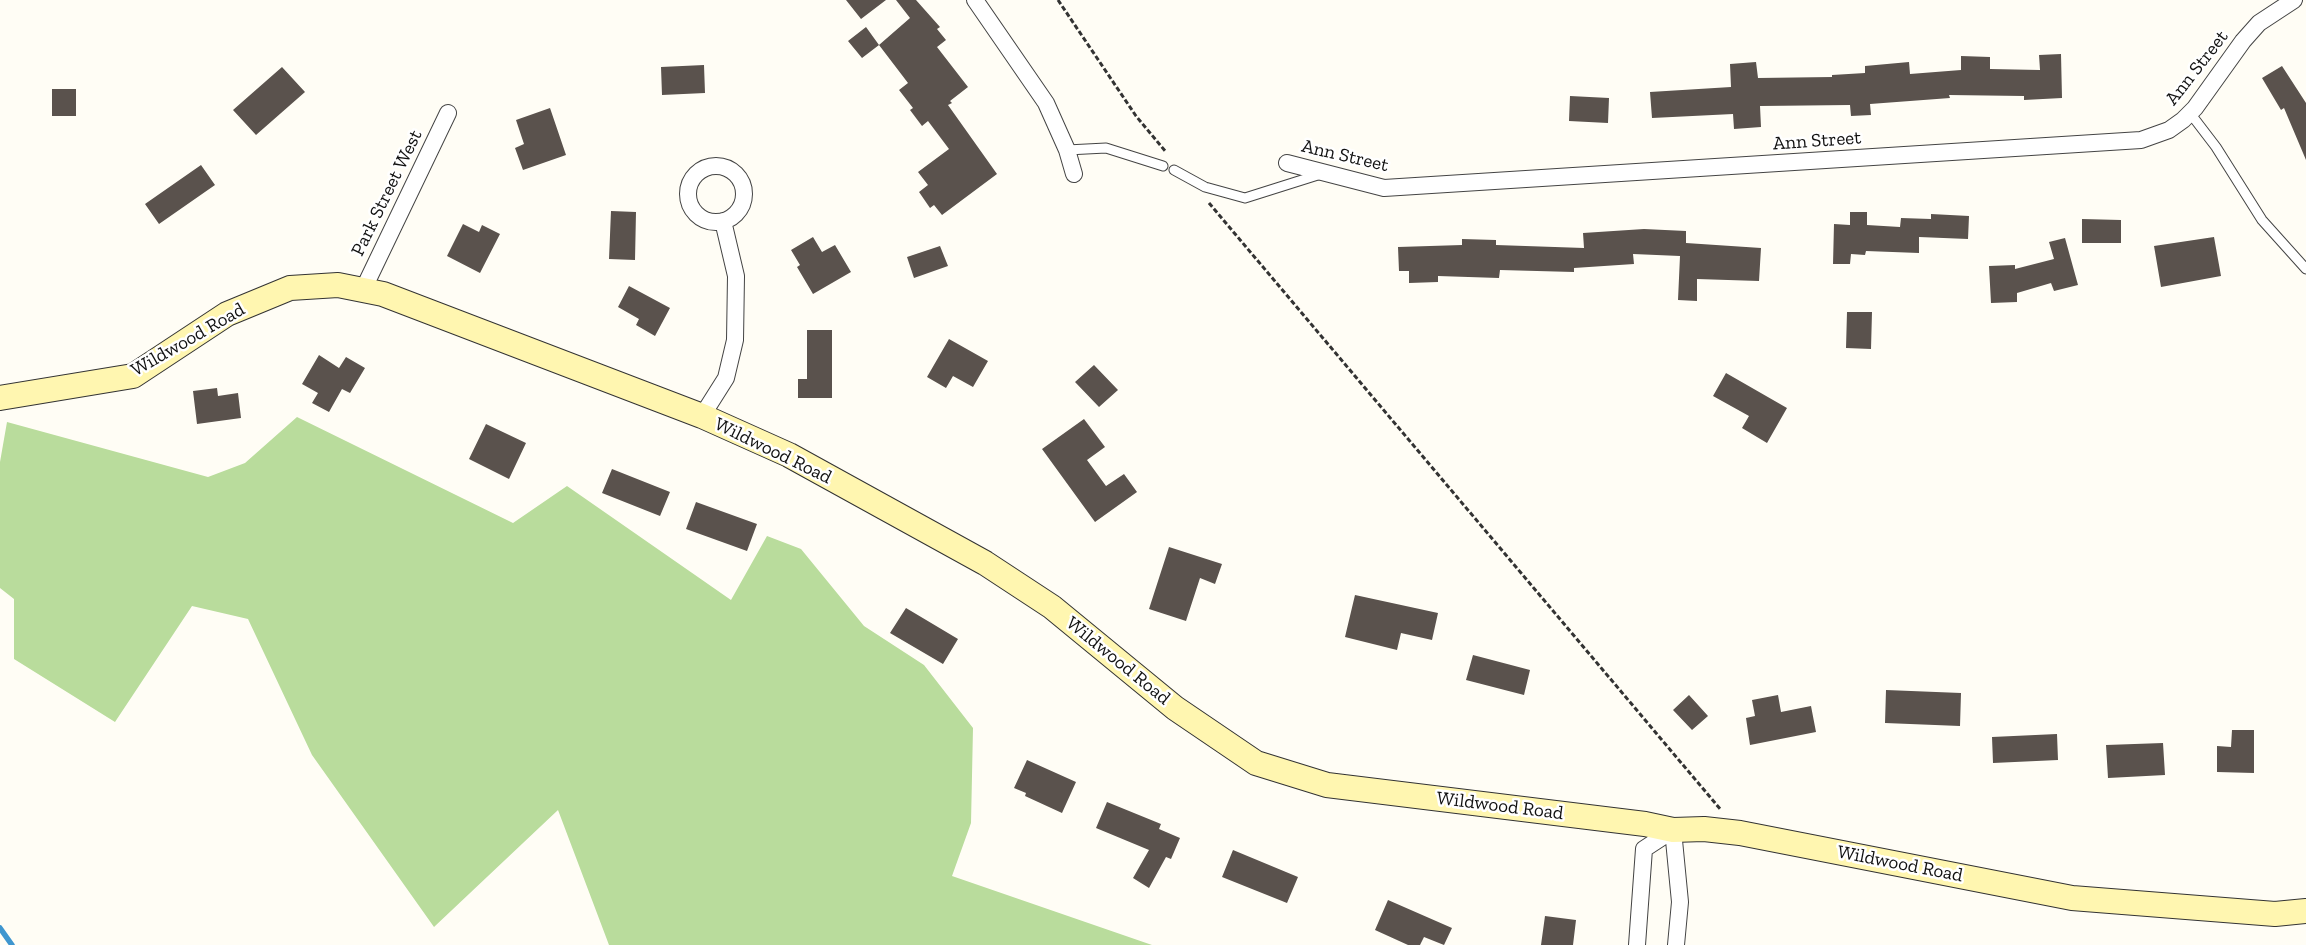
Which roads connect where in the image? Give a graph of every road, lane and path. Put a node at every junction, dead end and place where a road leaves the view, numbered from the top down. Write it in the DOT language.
graph roads {
  1 [pos="975,0"];
  2 [pos="1058,0"];
  3 [pos="2294,0"];
  4 [pos="448,113"];
  5 [pos="2190,113"];
  6 [pos="1066,150"];
  7 [pos="1287,163"];
  8 [pos="1163,166"];
  9 [pos="1174,170"];
  10 [pos="1324,173"];
  11 [pos="1074,174"];
  12 [pos="1186,176"];
  13 [pos="723,221"];
  14 [pos="2306,269"];
  15 [pos="363,290"];
  16 [pos="0,398"];
  17 [pos="702,416"];
  18 [pos="1673,830"];
  19 [pos="1740,832"];
  20 [pos="2306,911"];
  21 [pos="1637,945"];
  22 [pos="1676,945"];
  1 -- 6 [label="street"];
  2 -- 12 [label="path"];
  3 -- 5 [label="street, Ann Street"];
  4 -- 15 [label="street, Park Street West"];
  5 -- 10 [label="street, Ann Street"];
  5 -- 14 [label="lane"];
  6 -- 8 [label="lane"];
  6 -- 11 [label="street"];
  7 -- 10 [label="street, Ann Street"];
  9 -- 12 [label="lane"];
  10 -- 12 [label="lane"];
  12 -- 19 [label="path"];
  13 -- 17 [label="street"];
  15 -- 16 [label="street, Wildwood Road"];
  15 -- 17 [label="street, Wildwood Road"];
  17 -- 18 [label="street, Wildwood Road"];
  18 -- 19 [label="street, Wildwood Road"];
  18 -- 21 [label="street"];
  18 -- 22 [label="street"];
  19 -- 20 [label="street, Wildwood Road"];
}
